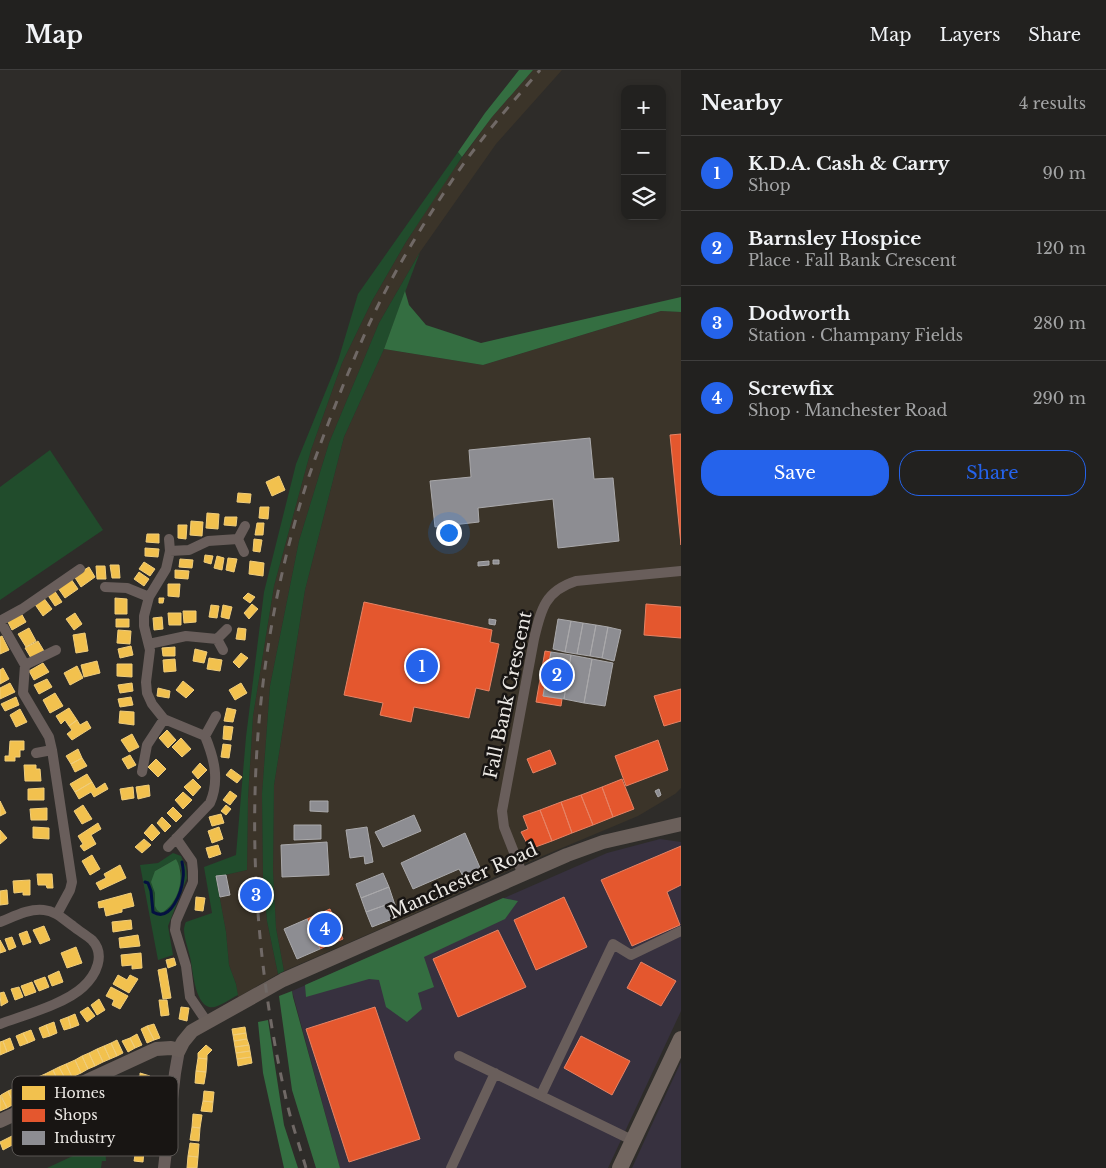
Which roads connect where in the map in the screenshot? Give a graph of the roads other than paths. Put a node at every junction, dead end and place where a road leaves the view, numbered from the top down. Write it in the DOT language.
graph roads {
  1 [pos="245,526"];
  2 [pos="169,539"];
  3 [pos="238,539"];
  4 [pos="170,551"];
  5 [pos="244,552"];
  6 [pos="80,569"];
  7 [pos="681,571"];
  8 [pos="105,587"];
  9 [pos="149,597"];
  10 [pos="0,621"];
  11 [pos="227,629"];
  12 [pos="217,639"];
  13 [pos="149,644"];
  14 [pos="56,650"];
  15 [pos="223,650"];
  16 [pos="25,665"];
  17 [pos="216,716"];
  18 [pos="164,719"];
  19 [pos="205,736"];
  20 [pos="52,750"];
  21 [pos="36,753"];
  22 [pos="142,772"];
  23 [pos="681,824"];
  24 [pos="176,838"];
  25 [pos="168,847"];
  26 [pos="523,875"];
  27 [pos="57,914"];
  28 [pos="0,922"];
  29 [pos="681,931"];
  30 [pos="207,1022"];
  31 [pos="0,1024"];
  32 [pos="681,1039"];
  33 [pos="179,1050"];
  34 [pos="459,1056"];
  35 [pos="495,1073"];
  36 [pos="99,1076"];
  37 [pos="175,1076"];
  38 [pos="541,1096"];
  39 [pos="12,1116"];
  40 [pos="0,1121"];
  41 [pos="634,1141"];
  42 [pos="451,1168"];
  43 [pos="620,1168"];
  1 -- 3 [label="street"];
  2 -- 4 [label="street"];
  3 -- 4 [label="street"];
  3 -- 5 [label="street"];
  4 -- 9 [label="street"];
  6 -- 10 [label="street"];
  7 -- 26 [label="street, Fall Bank Crescent"];
  8 -- 9 [label="street"];
  9 -- 13 [label="street"];
  10 -- 16 [label="street"];
  11 -- 12 [label="street"];
  12 -- 13 [label="street"];
  12 -- 15 [label="street"];
  13 -- 18 [label="street"];
  14 -- 16 [label="street"];
  16 -- 20 [label="street"];
  17 -- 19 [label="street"];
  18 -- 19 [label="street"];
  18 -- 22 [label="street"];
  19 -- 24 [label="street"];
  20 -- 21 [label="street"];
  20 -- 27 [label="street"];
  23 -- 26 [label="main road, Manchester Road"];
  24 -- 25 [label="street"];
  24 -- 30 [label="street"];
  26 -- 30 [label="main road, Manchester Road"];
  27 -- 28 [label="street"];
  27 -- 31 [label="street"];
  29 -- 38 [label="street"];
  30 -- 33 [label="main road, Manchester Road"];
  32 -- 41 [label="highway"];
  33 -- 36 [label="main road"];
  33 -- 37 [label="street"];
  34 -- 35 [label="street"];
  35 -- 38 [label="street"];
  35 -- 42 [label="street"];
  38 -- 41 [label="street"];
  39 -- 40 [label="main road"];
  41 -- 43 [label="highway"];
}
